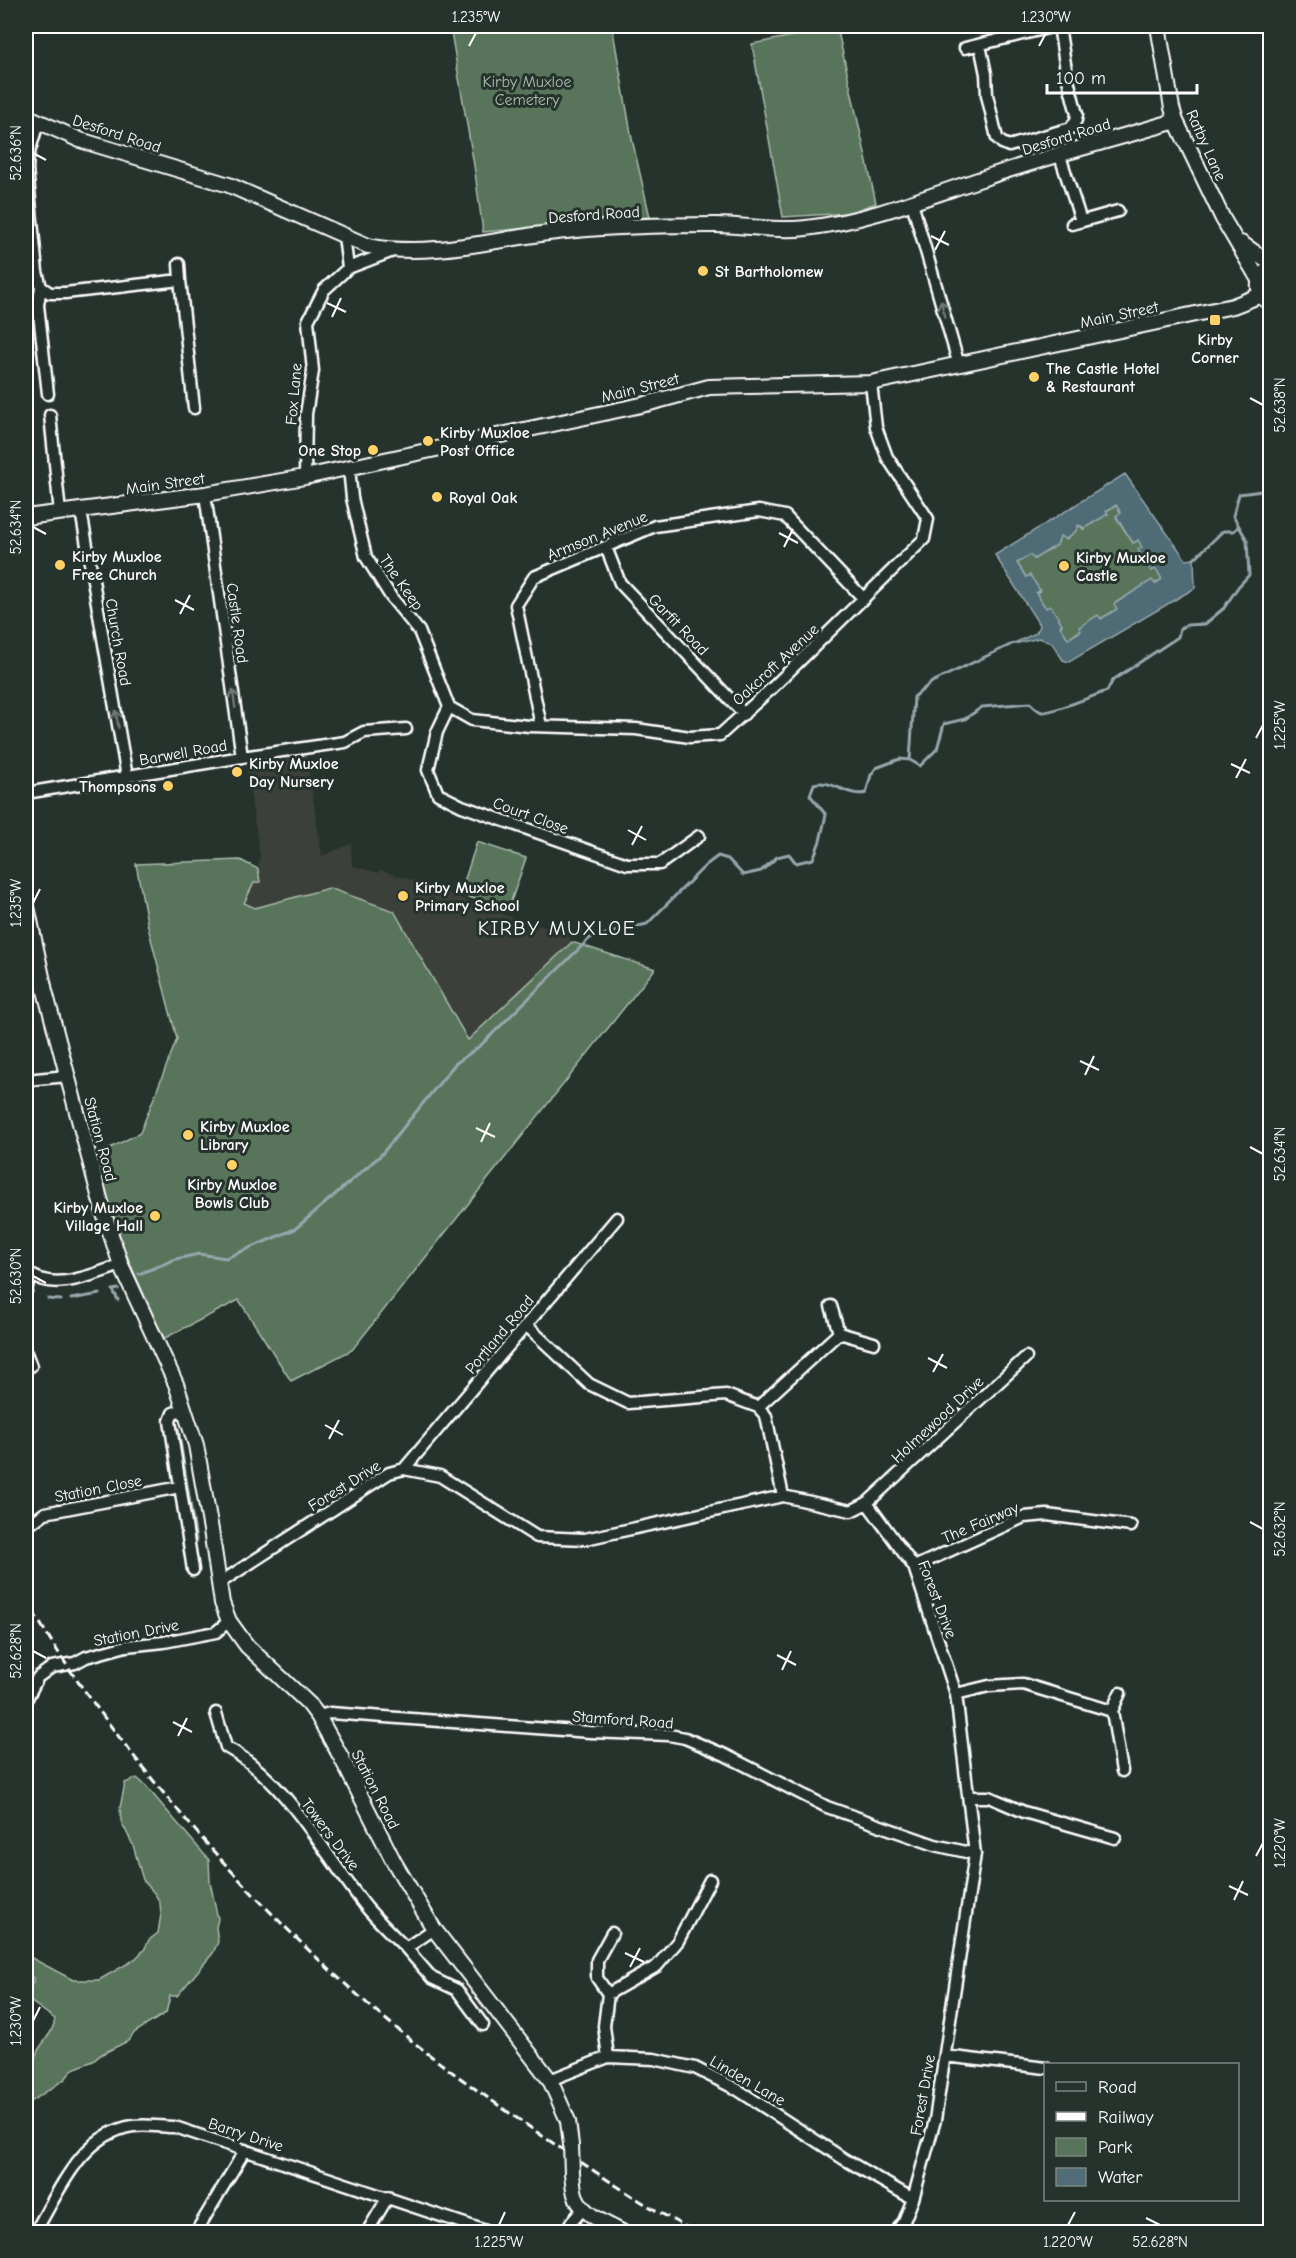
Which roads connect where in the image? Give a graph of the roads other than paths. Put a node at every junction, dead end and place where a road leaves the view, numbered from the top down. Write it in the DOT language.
graph roads {
  1 [pos="1058,26"];
  2 [pos="1158,26"];
  3 [pos="980,45"];
  4 [pos="965,48"];
  5 [pos="26,116"];
  6 [pos="1176,120"];
  7 [pos="38,123"];
  8 [pos="1060,156"];
  9 [pos="912,203"];
  10 [pos="1118,211"];
  11 [pos="344,236"];
  12 [pos="1234,238"];
  13 [pos="393,251"];
  14 [pos="1270,263"];
  15 [pos="179,264"];
  16 [pos="348,268"];
  17 [pos="1270,269"];
  18 [pos="180,280"];
  19 [pos="1260,280"];
  20 [pos="41,286"];
  21 [pos="1266,299"];
  22 [pos="959,365"];
  23 [pos="871,383"];
  24 [pos="48,394"];
  25 [pos="194,408"];
  26 [pos="50,415"];
  27 [pos="349,468"];
  28 [pos="305,477"];
  29 [pos="204,494"];
  30 [pos="81,511"];
  31 [pos="60,513"];
  32 [pos="26,517"];
  33 [pos="606,547"];
  34 [pos="864,599"];
  35 [pos="449,707"];
  36 [pos="744,714"];
  37 [pos="541,726"];
  38 [pos="406,729"];
  39 [pos="242,757"];
  40 [pos="128,777"];
  41 [pos="26,793"];
  42 [pos="699,836"];
  43 [pos="26,903"];
  44 [pos="67,1076"];
  45 [pos="26,1080"];
  46 [pos="616,1218"];
  47 [pos="121,1265"];
  48 [pos="28,1273"];
  49 [pos="26,1291"];
  50 [pos="831,1306"];
  51 [pos="526,1325"];
  52 [pos="839,1333"];
  53 [pos="874,1343"];
  54 [pos="26,1353"];
  55 [pos="1026,1357"];
  56 [pos="31,1366"];
  57 [pos="758,1407"];
  58 [pos="184,1409"];
  59 [pos="404,1469"];
  60 [pos="180,1487"];
  61 [pos="783,1496"];
  62 [pos="867,1503"];
  63 [pos="1131,1526"];
  64 [pos="26,1527"];
  65 [pos="914,1567"];
  66 [pos="193,1570"];
  67 [pos="218,1584"];
  68 [pos="229,1621"];
  69 [pos="1120,1693"];
  70 [pos="956,1694"];
  71 [pos="26,1700"];
  72 [pos="1112,1711"];
  73 [pos="216,1713"];
  74 [pos="318,1716"];
  75 [pos="1122,1772"];
  76 [pos="969,1797"];
  77 [pos="1115,1838"];
  78 [pos="975,1854"];
  79 [pos="710,1880"];
  80 [pos="434,1929"];
  81 [pos="612,1933"];
  82 [pos="406,1948"];
  83 [pos="608,1994"];
  84 [pos="483,2025"];
  85 [pos="945,2056"];
  86 [pos="608,2057"];
  87 [pos="1044,2068"];
  88 [pos="550,2080"];
  89 [pos="245,2150"];
  90 [pos="388,2197"];
  91 [pos="913,2199"];
  92 [pos="584,2208"];
  93 [pos="35,2232"];
  94 [pos="196,2232"];
  95 [pos="367,2232"];
  96 [pos="489,2232"];
  97 [pos="570,2232"];
  98 [pos="622,2232"];
  99 [pos="896,2232"];
  1 -- 3 [label="street"];
  1 -- 3 [label="street"];
  2 -- 6 [label="street, Ratby Lane"];
  3 -- 4 [label="street"];
  5 -- 7 [label="street, Desford Road"];
  6 -- 8 [label="street, Desford Road"];
  6 -- 12 [label="street, Ratby Lane"];
  7 -- 11 [label="street, Desford Road"];
  7 -- 20 [label="street"];
  8 -- 9 [label="street, Desford Road"];
  8 -- 10 [label="street"];
  9 -- 13 [label="street, Desford Road"];
  22 -- 9 [label="street, one-way"];
  11 -- 13 [label="street, Desford Road"];
  11 -- 16 [label="street"];
  12 -- 14 [label="street, Ratby Lane"];
  12 -- 19 [label="street, Ratby Lane"];
  13 -- 16 [label="street, Fox Lane"];
  15 -- 18 [label="street"];
  16 -- 28 [label="street, Fox Lane"];
  17 -- 19 [label="street"];
  18 -- 20 [label="street"];
  18 -- 25 [label="street"];
  19 -- 21 [label="street"];
  20 -- 24 [label="street"];
  21 -- 22 [label="street, Main Street"];
  22 -- 23 [label="street, Main Street"];
  23 -- 27 [label="street, Main Street"];
  23 -- 34 [label="street, Oakcroft Avenue"];
  26 -- 31 [label="street"];
  27 -- 28 [label="street, Main Street"];
  27 -- 35 [label="street, The Keep"];
  28 -- 29 [label="street, Main Street"];
  29 -- 30 [label="street, Main Street"];
  39 -- 29 [label="street, Castle Road, one-way"];
  30 -- 31 [label="street, Main Street"];
  40 -- 30 [label="street, Church Road, one-way"];
  31 -- 32 [label="street, Main Street"];
  33 -- 34 [label="street, Armson Avenue"];
  33 -- 36 [label="street, Garfit Road"];
  33 -- 37 [label="street, Armson Avenue"];
  34 -- 36 [label="street, Oakcroft Avenue"];
  35 -- 37 [label="street, Oakcroft Avenue"];
  35 -- 42 [label="street, Court Close"];
  36 -- 37 [label="street, Oakcroft Avenue"];
  38 -- 39 [label="street, Barwell Road"];
  39 -- 40 [label="street, Barwell Road"];
  40 -- 41 [label="street, Barwell Road"];
  43 -- 44 [label="street, Station Road"];
  44 -- 45 [label="street"];
  44 -- 47 [label="street, Station Road"];
  46 -- 51 [label="street, Portland Road"];
  47 -- 48 [label="street"];
  47 -- 58 [label="street, Station Road"];
  48 -- 49 [label="street"];
  50 -- 52 [label="street"];
  51 -- 57 [label="street"];
  51 -- 59 [label="street, Portland Road"];
  52 -- 53 [label="street"];
  52 -- 57 [label="street"];
  54 -- 56 [label="street"];
  55 -- 62 [label="street, Holmewood Drive"];
  57 -- 61 [label="street"];
  58 -- 60 [label="street"];
  58 -- 67 [label="street, Station Road"];
  59 -- 61 [label="street, Forest Drive"];
  59 -- 67 [label="street, Forest Drive"];
  60 -- 64 [label="street, Station Close"];
  60 -- 66 [label="street"];
  61 -- 62 [label="street, Forest Drive"];
  62 -- 65 [label="street, Forest Drive"];
  63 -- 65 [label="street, The Fairway"];
  65 -- 70 [label="street, Forest Drive"];
  67 -- 68 [label="street, Station Road"];
  68 -- 71 [label="street, Station Drive"];
  68 -- 74 [label="street, Station Road"];
  69 -- 72 [label="street"];
  70 -- 72 [label="street"];
  70 -- 76 [label="street, Forest Drive"];
  72 -- 75 [label="street"];
  73 -- 82 [label="street, Towers Drive"];
  74 -- 78 [label="street, Stamford Road"];
  74 -- 80 [label="street, Station Road"];
  76 -- 77 [label="street"];
  76 -- 78 [label="street, Forest Drive"];
  78 -- 85 [label="street, Forest Drive"];
  79 -- 83 [label="street"];
  80 -- 82 [label="street"];
  80 -- 88 [label="street, Station Road"];
  81 -- 83 [label="street"];
  82 -- 84 [label="street, Towers Drive"];
  83 -- 86 [label="street"];
  85 -- 87 [label="street"];
  85 -- 91 [label="street, Forest Drive"];
  86 -- 88 [label="street, Linden Lane"];
  86 -- 91 [label="street, Linden Lane"];
  88 -- 92 [label="street, Station Road, bridge"];
  89 -- 90 [label="street, Barry Drive"];
  89 -- 93 [label="street, Barry Drive"];
  89 -- 94 [label="street"];
  90 -- 95 [label="street"];
  90 -- 96 [label="street, Barry Drive"];
  91 -- 99 [label="street, Forest Drive"];
  92 -- 97 [label="street"];
  92 -- 98 [label="street"];
}
